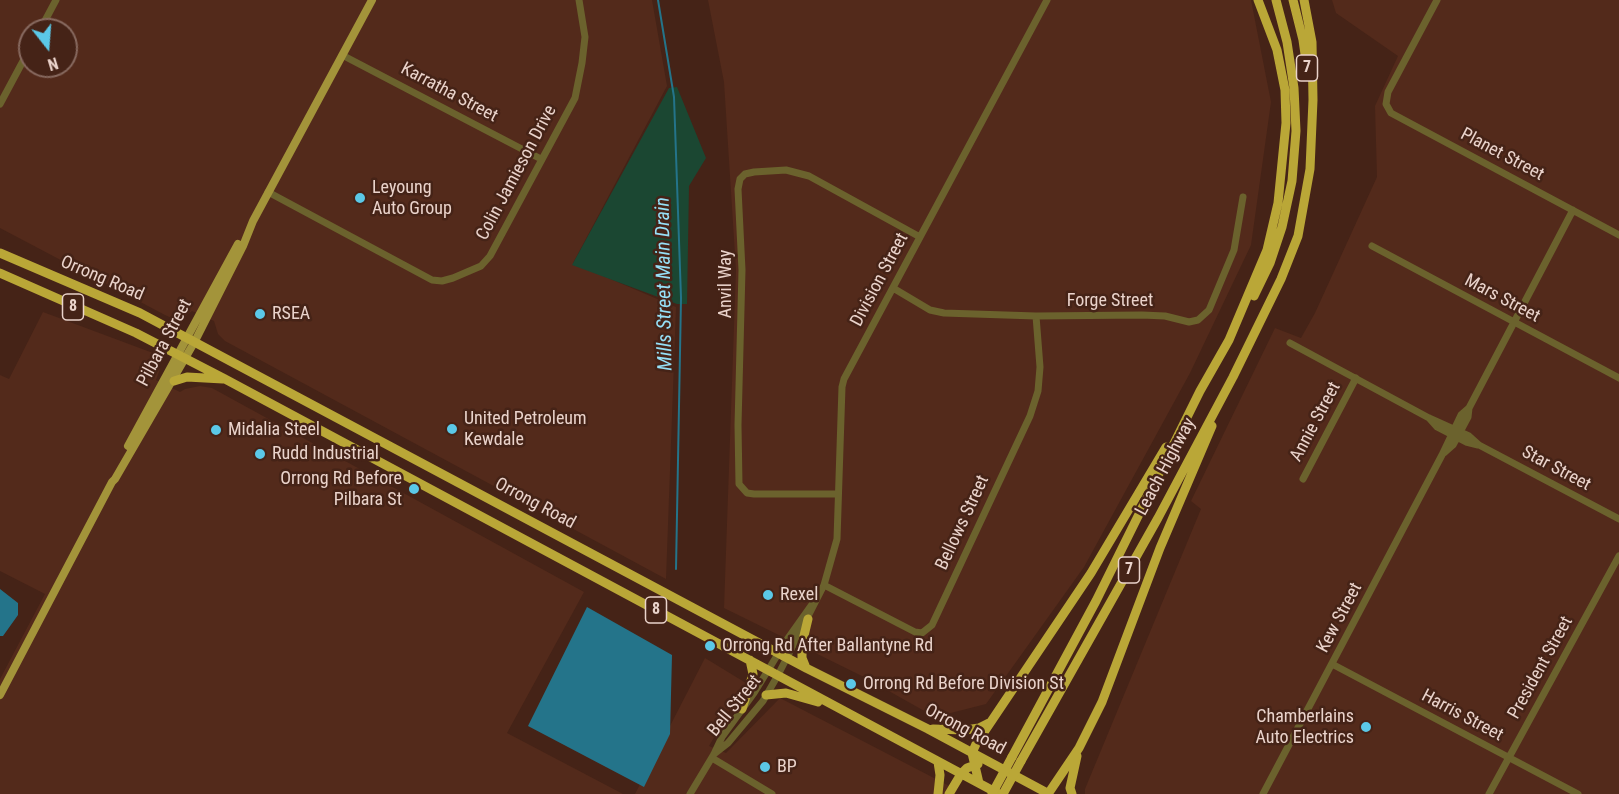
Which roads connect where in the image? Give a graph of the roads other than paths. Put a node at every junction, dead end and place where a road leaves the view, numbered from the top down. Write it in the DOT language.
graph roads {
  1 [pos="56,0"];
  2 [pos="372,0"];
  3 [pos="579,0"];
  4 [pos="1047,0"];
  5 [pos="1258,0"];
  6 [pos="1276,0"];
  7 [pos="1293,0"];
  8 [pos="1304,0"];
  9 [pos="1437,0"];
  10 [pos="46,18"];
  11 [pos="342,55"];
  12 [pos="18,70"];
  13 [pos="0,104"];
  14 [pos="1312,137"];
  15 [pos="542,159"];
  16 [pos="268,192"];
  17 [pos="1243,197"];
  18 [pos="1573,210"];
  19 [pos="1619,235"];
  20 [pos="920,237"];
  21 [pos="1372,246"];
  22 [pos="0,253"];
  23 [pos="0,273"];
  24 [pos="893,288"];
  25 [pos="1036,316"];
  26 [pos="1513,321"];
  27 [pos="1237,324"];
  28 [pos="191,339"];
  29 [pos="1290,343"];
  30 [pos="182,356"];
  31 [pos="1233,376"];
  32 [pos="1356,378"];
  33 [pos="1619,378"];
  34 [pos="225,379"];
  35 [pos="174,381"];
  36 [pos="1200,391"];
  37 [pos="1455,433"];
  38 [pos="1303,479"];
  39 [pos="111,482"];
  40 [pos="838,494"];
  41 [pos="1619,519"];
  42 [pos="1619,556"];
  43 [pos="824,585"];
  44 [pos="818,597"];
  45 [pos="808,619"];
  46 [pos="783,655"];
  47 [pos="750,660"];
  48 [pos="1332,664"];
  49 [pos="807,668"];
  50 [pos="774,673"];
  51 [pos="0,695"];
  52 [pos="766,695"];
  53 [pos="742,709"];
  54 [pos="846,711"];
  55 [pos="989,723"];
  56 [pos="928,729"];
  57 [pos="1079,748"];
  58 [pos="972,753"];
  59 [pos="713,756"];
  60 [pos="1509,757"];
  61 [pos="1017,759"];
  62 [pos="938,762"];
  63 [pos="992,763"];
  64 [pos="974,765"];
  65 [pos="961,774"];
  66 [pos="1026,782"];
  67 [pos="979,783"];
  68 [pos="690,794"];
  69 [pos="772,794"];
  70 [pos="938,794"];
  71 [pos="949,794"];
  72 [pos="992,794"];
  73 [pos="999,794"];
  74 [pos="1004,794"];
  75 [pos="1034,794"];
  76 [pos="1049,794"];
  77 [pos="1072,794"];
  78 [pos="1263,794"];
  79 [pos="1489,794"];
  80 [pos="1578,794"];
  1 -- 10 [label="street"];
  2 -- 11 [label="main road, Pilbara Street"];
  3 -- 15 [label="street, Colin Jamieson Drive"];
  4 -- 20 [label="street, Division Street"];
  5 -- 27 [label="highway, 7"];
  6 -- 27 [label="highway, 7"];
  7 -- 14 [label="highway, 7"];
  8 -- 14 [label="highway, 7"];
  9 -- 18 [label="street, Planet Street"];
  11 -- 15 [label="street, Karratha Street"];
  11 -- 16 [label="main road, Pilbara Street"];
  12 -- 13 [label="street"];
  14 -- 31 [label="highway, Leach Highway / 7"];
  15 -- 16 [label="street, Colin Jamieson Drive"];
  16 -- 28 [label="main road, Pilbara Street"];
  17 -- 25 [label="street, Forge Street"];
  18 -- 19 [label="street, Planet Street"];
  18 -- 26 [label="street, Kew Street"];
  20 -- 24 [label="street, Division Street"];
  20 -- 40 [label="street, Anvil Way"];
  21 -- 26 [label="street, Mars Street"];
  22 -- 28 [label="highway, Orrong Road / 8"];
  23 -- 30 [label="highway, Orrong Road / 8"];
  24 -- 25 [label="street, Forge Street"];
  24 -- 40 [label="street, Division Street"];
  25 -- 43 [label="street, Bellows Street"];
  26 -- 33 [label="street, Mars Street"];
  26 -- 37 [label="street, Kew Street"];
  27 -- 36 [label="highway, Leach Highway / 7"];
  28 -- 30 [label="main road, Pilbara Street"];
  28 -- 46 [label="highway, Orrong Road / 8"];
  29 -- 32 [label="street, Star Street"];
  30 -- 34 [label="highway, Orrong Road / 8"];
  30 -- 35 [label="main road, Pilbara Street"];
  30 -- 39 [label="main road, Pilbara Street"];
  31 -- 57 [label="highway"];
  31 -- 61 [label="highway, Leach Highway / 7"];
  32 -- 37 [label="street, Star Street"];
  32 -- 38 [label="street, Annie Street"];
  34 -- 35 [label="highway"];
  34 -- 47 [label="highway, Orrong Road / 8"];
  35 -- 39 [label="main road, Pilbara Street"];
  36 -- 55 [label="highway"];
  36 -- 61 [label="highway, Leach Highway / 7"];
  37 -- 41 [label="street, Star Street"];
  37 -- 48 [label="street, Kew Street"];
  39 -- 51 [label="main road, Pilbara Street"];
  40 -- 43 [label="street, Division Street"];
  42 -- 60 [label="street, President Street"];
  43 -- 44 [label="street, Division Street"];
  44 -- 45 [label="street, Division Street"];
  44 -- 46 [label="street, Division Street"];
  45 -- 46 [label="street, Division Street"];
  45 -- 49 [label="highway"];
  46 -- 49 [label="highway, Orrong Road / 8"];
  46 -- 50 [label="street"];
  47 -- 50 [label="highway, Orrong Road / 8"];
  47 -- 53 [label="highway"];
  48 -- 60 [label="street, Harris Street"];
  48 -- 78 [label="street, Kew Street"];
  49 -- 56 [label="highway, Orrong Road / 8"];
  50 -- 52 [label="street, Bell Street"];
  50 -- 53 [label="street, Bell Street"];
  50 -- 54 [label="highway, Orrong Road / 8"];
  52 -- 54 [label="highway"];
  52 -- 59 [label="street, Bell Street"];
  53 -- 59 [label="street, Bell Street"];
  54 -- 62 [label="highway, Orrong Road / 8"];
  55 -- 56 [label="highway"];
  55 -- 58 [label="highway"];
  56 -- 58 [label="highway, Orrong Road / 8"];
  57 -- 76 [label="highway"];
  57 -- 77 [label="highway"];
  58 -- 63 [label="highway, Orrong Road / 8"];
  58 -- 64 [label="highway"];
  59 -- 68 [label="street, Bell Street"];
  59 -- 69 [label="street"];
  60 -- 79 [label="street, President Street"];
  60 -- 80 [label="street, Harris Street"];
  61 -- 72 [label="highway, Leach Highway / 7, bridge"];
  61 -- 74 [label="highway, Leach Highway / 7, bridge"];
  62 -- 65 [label="highway, Orrong Road / 8"];
  62 -- 70 [label="highway"];
  63 -- 64 [label="highway"];
  63 -- 66 [label="highway, Orrong Road / 8"];
  64 -- 65 [label="highway"];
  64 -- 67 [label="highway"];
  65 -- 67 [label="highway, Orrong Road / 8"];
  65 -- 71 [label="highway"];
  66 -- 75 [label="highway"];
  66 -- 76 [label="highway, Orrong Road / 8"];
  67 -- 73 [label="highway, Orrong Road / 8"];
}
